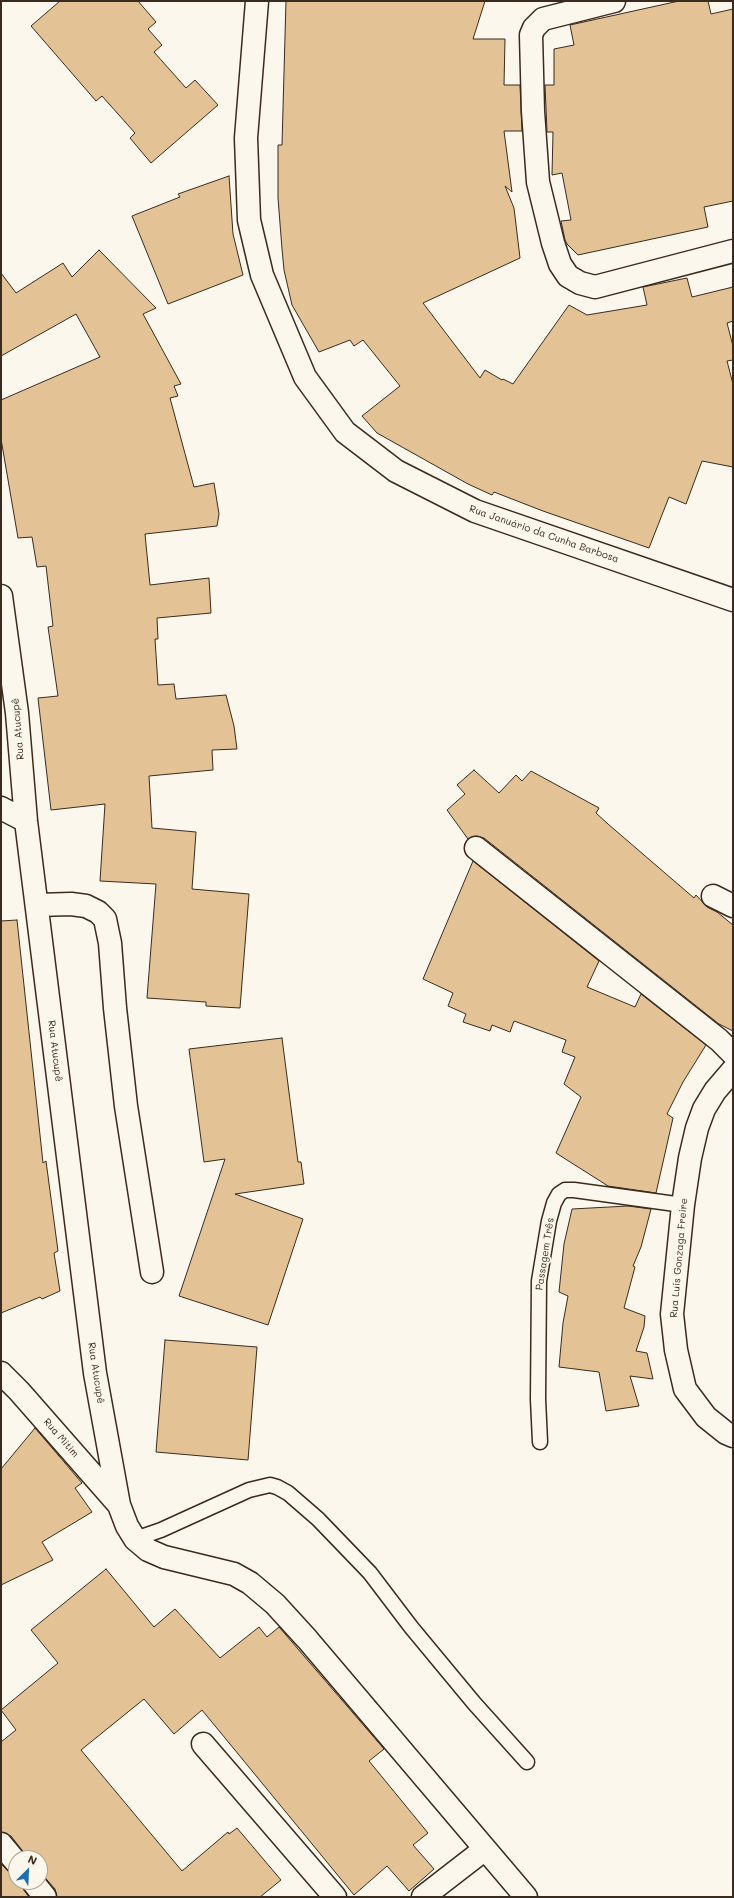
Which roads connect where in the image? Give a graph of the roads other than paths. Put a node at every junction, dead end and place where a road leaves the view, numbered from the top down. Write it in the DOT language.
graph roads {
  1 [pos="257,1"];
  2 [pos="614,1"];
  3 [pos="573,6"];
  4 [pos="733,251"];
  5 [pos="1,596"];
  6 [pos="733,600"];
  7 [pos="1,808"];
  8 [pos="26,821"];
  9 [pos="476,848"];
  10 [pos="713,896"];
  11 [pos="37,905"];
  12 [pos="733,906"];
  13 [pos="733,1054"];
  14 [pos="733,1070"];
  15 [pos="683,1204"];
  16 [pos="152,1272"];
  17 [pos="1,1374"];
  18 [pos="733,1436"];
  19 [pos="540,1442"];
  20 [pos="119,1505"];
  21 [pos="135,1539"];
  22 [pos="202,1744"];
  23 [pos="527,1762"];
  24 [pos="1,1844"];
  25 [pos="486,1849"];
  26 [pos="8,1852"];
  27 [pos="335,1897"];
  28 [pos="423,1897"];
  29 [pos="526,1897"];
  1 -- 6 [label="street, Rua Januário da Cunha Barbosa"];
  2 -- 3 [label="street"];
  3 -- 4 [label="street"];
  5 -- 8 [label="street, Rua Atucupê"];
  7 -- 8 [label="street"];
  8 -- 11 [label="street, Rua Atucupê"];
  9 -- 13 [label="street"];
  10 -- 12 [label="street"];
  11 -- 16 [label="street"];
  11 -- 20 [label="street, Rua Atucupê"];
  14 -- 15 [label="street, Rua Luis Gonzaga Freire"];
  15 -- 18 [label="street, Rua Luis Gonzaga Freire"];
  15 -- 19 [label="lane, Passagem Três"];
  17 -- 20 [label="street, Rua Mitim"];
  20 -- 21 [label="street"];
  21 -- 23 [label="lane"];
  21 -- 25 [label="street"];
  22 -- 27 [label="street"];
  24 -- 26 [label="street"];
  25 -- 28 [label="street"];
  25 -- 29 [label="street"];
}
